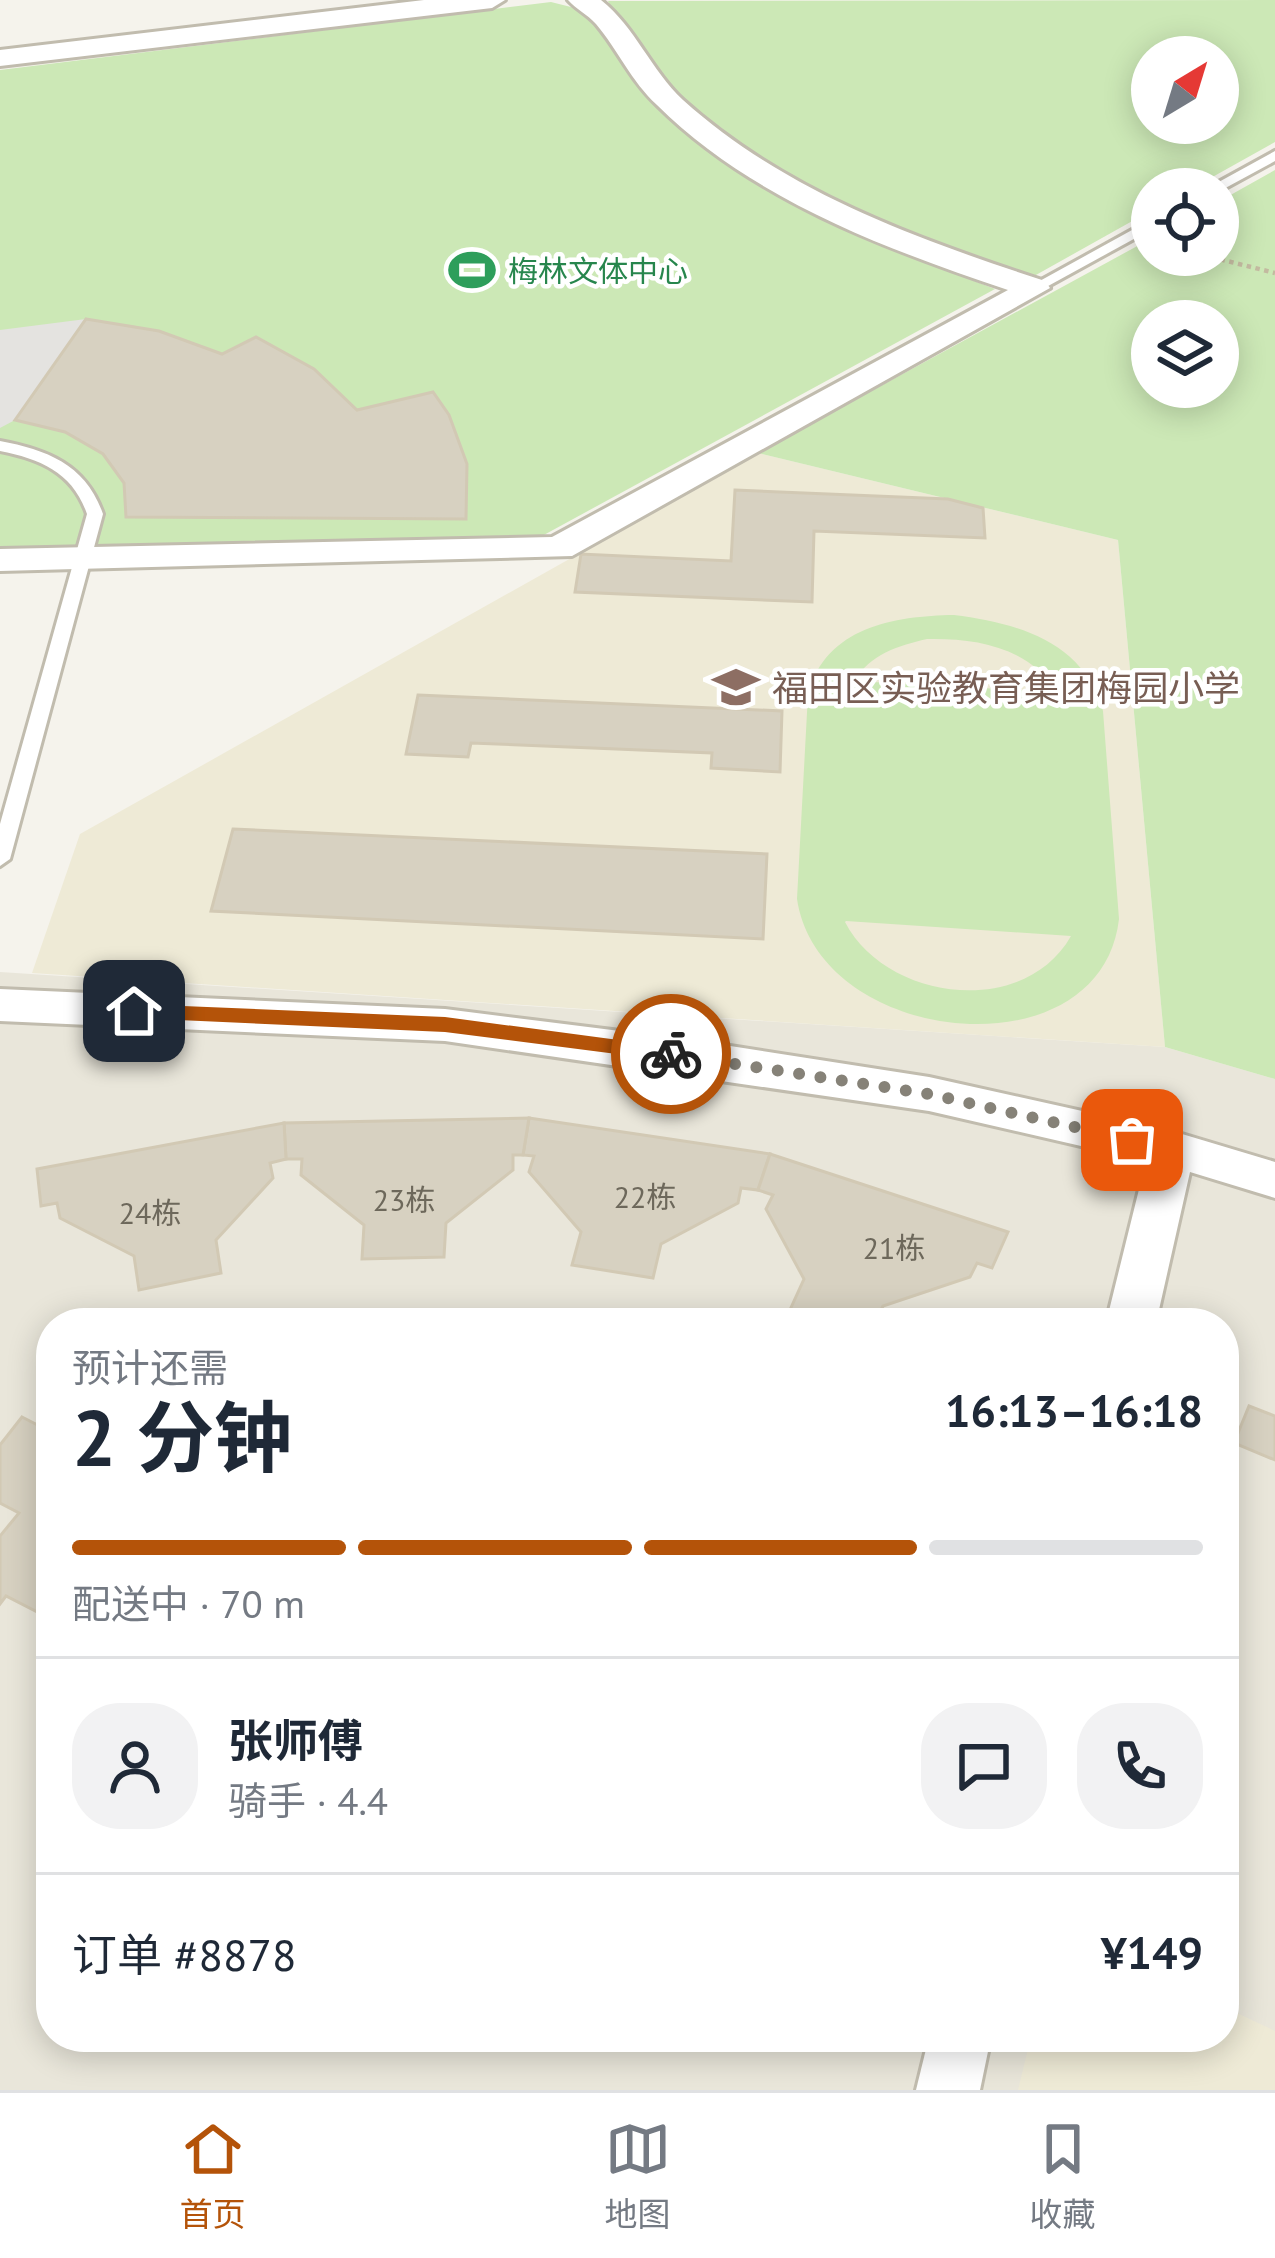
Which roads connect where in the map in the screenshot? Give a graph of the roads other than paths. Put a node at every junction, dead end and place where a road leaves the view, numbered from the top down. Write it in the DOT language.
graph roads {
  1 [pos="492,0"];
  2 [pos="581,0"];
  3 [pos="0,58"];
  4 [pos="1275,155"];
  5 [pos="1239,175"];
  6 [pos="1131,235"];
  7 [pos="1034,288"];
  8 [pos="0,446"];
  9 [pos="85,558"];
  10 [pos="0,560"];
  11 [pos="0,859"];
  12 [pos="0,1005"];
  13 [pos="1172,1149"];
  14 [pos="1275,1180"];
  15 [pos="1135,1308"];
  16 [pos="957,2052"];
  17 [pos="948,2090"];
  1 -- 3 [label="street"];
  2 -- 7 [label="street"];
  4 -- 5 [label="lane"];
  6 -- 7 [label="lane"];
  7 -- 9 [label="street"];
  8 -- 9 [label="lane"];
  9 -- 10 [label="street"];
  9 -- 11 [label="lane"];
  12 -- 13 [label="street"];
  13 -- 14 [label="street"];
  13 -- 15 [label="street"];
  16 -- 17 [label="street"];
}
